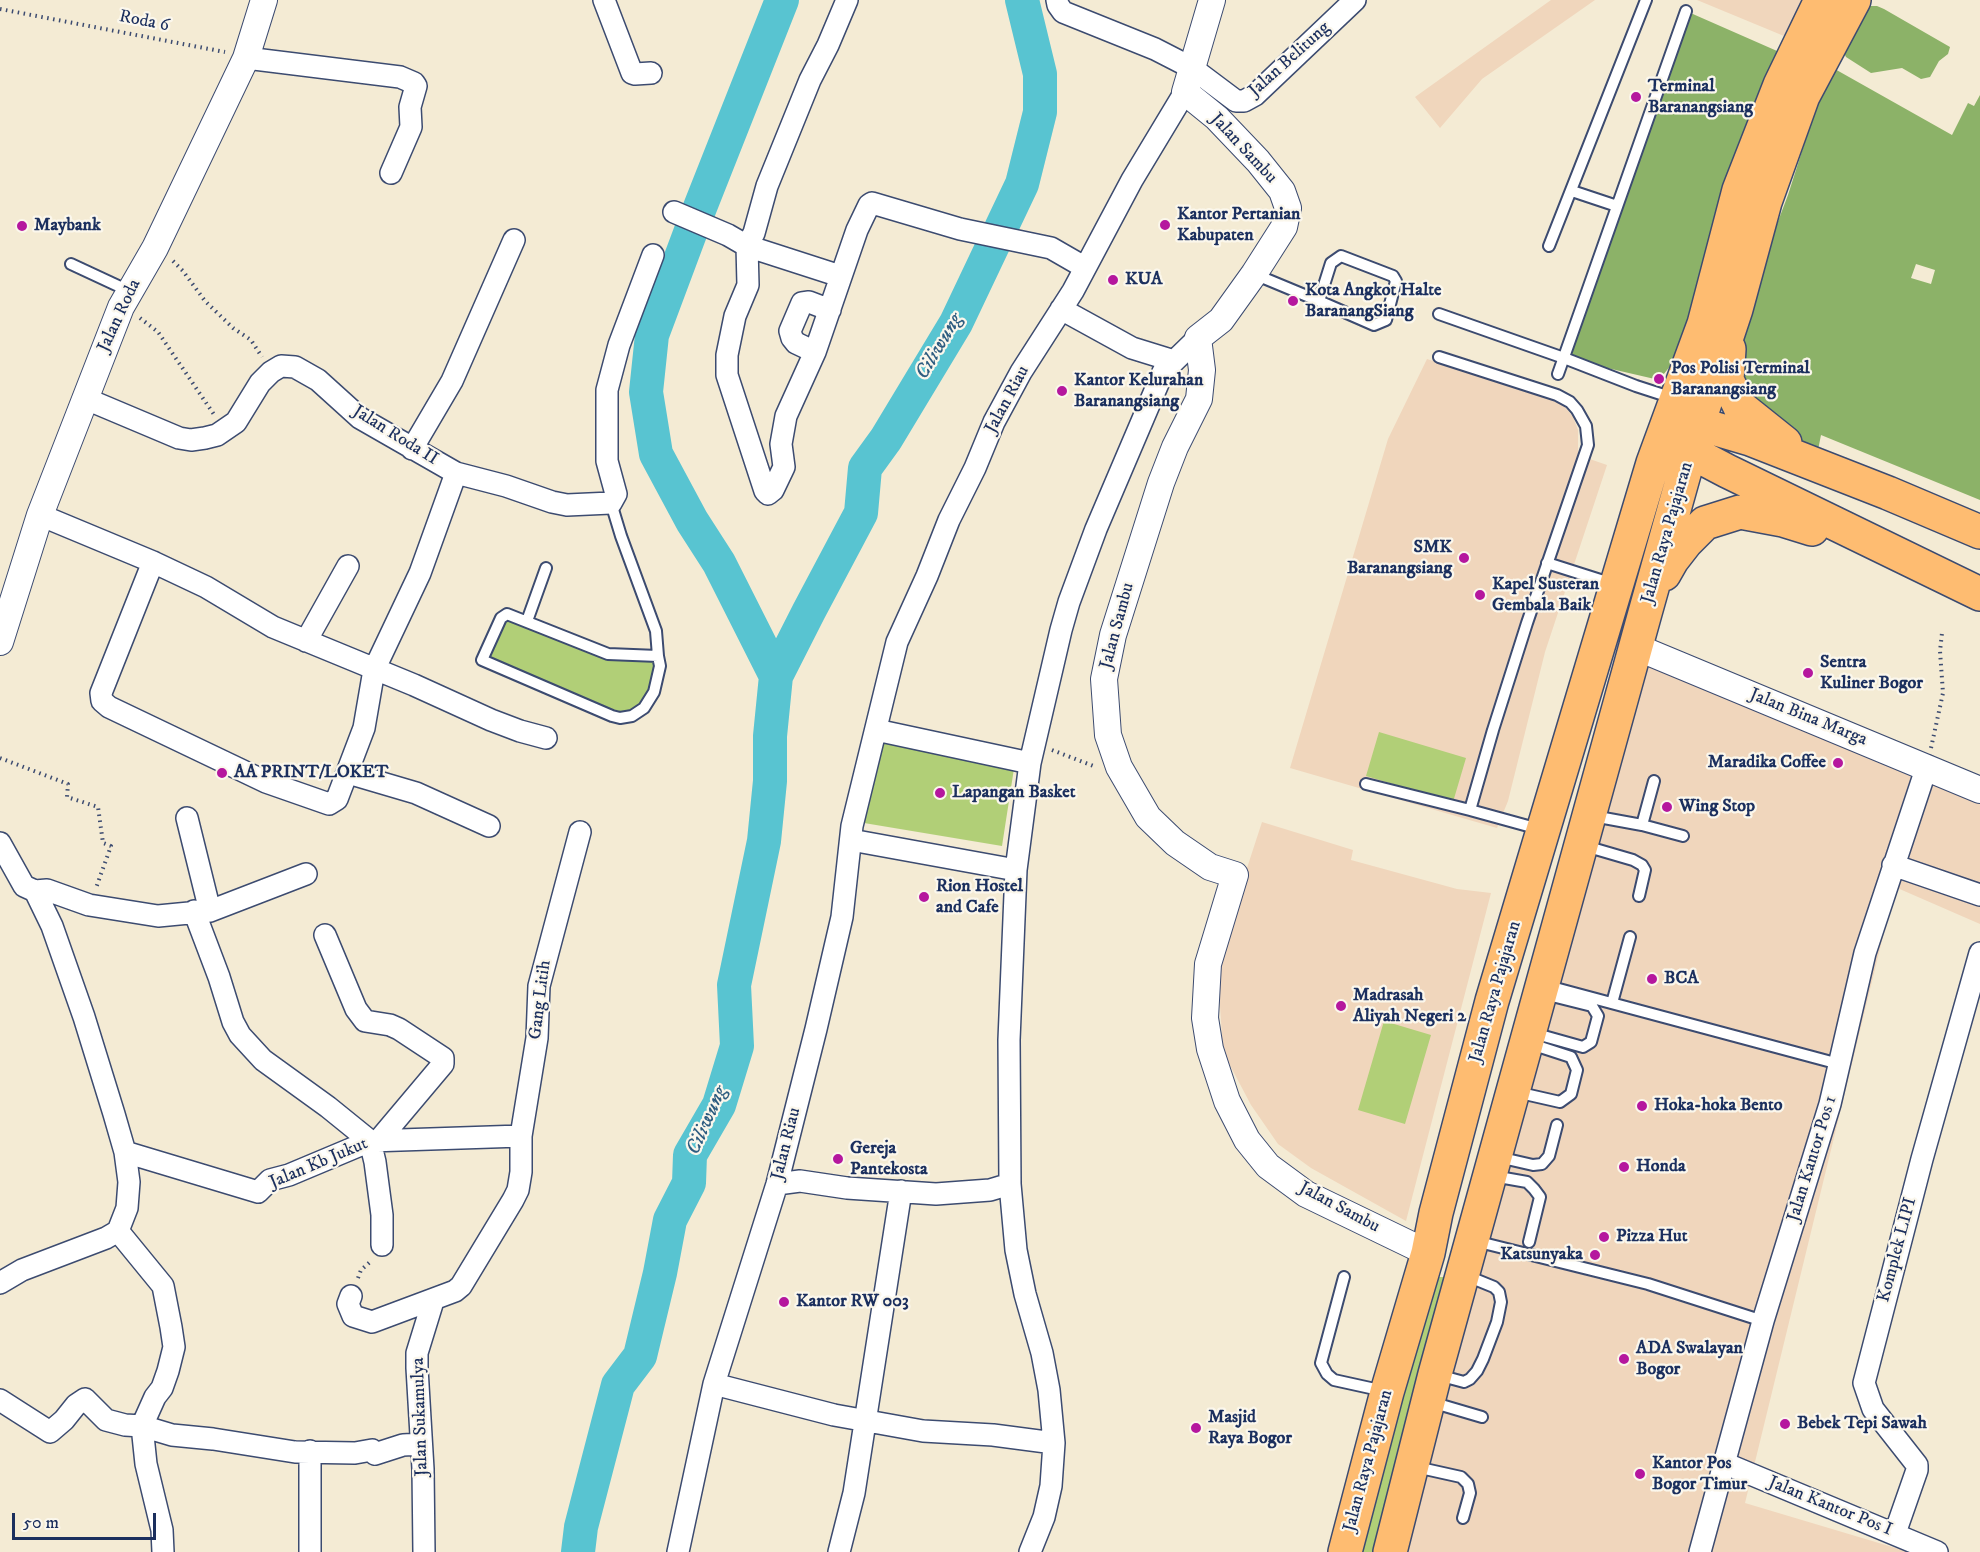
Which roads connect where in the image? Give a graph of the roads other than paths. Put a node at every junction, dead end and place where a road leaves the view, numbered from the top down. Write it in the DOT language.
graph roads {
  1 [pos="264,0"];
  2 [pos="604,0"];
  3 [pos="848,0"];
  4 [pos="1057,0"];
  5 [pos="1212,0"];
  6 [pos="1355,0"];
  7 [pos="1646,0"];
  8 [pos="1821,0"];
  9 [pos="1854,0"];
  10 [pos="1686,11"];
  11 [pos="247,57"];
  12 [pos="651,73"];
  13 [pos="1188,80"];
  14 [pos="1792,90"];
  15 [pos="391,174"];
  16 [pos="1572,191"];
  17 [pos="1617,206"];
  18 [pos="674,212"];
  19 [pos="514,240"];
  20 [pos="747,246"];
  21 [pos="1550,246"];
  22 [pos="653,255"];
  23 [pos="70,264"];
  24 [pos="1084,267"];
  25 [pos="1254,274"];
  26 [pos="840,276"];
  27 [pos="125,299"];
  28 [pos="1319,301"];
  29 [pos="1061,309"];
  30 [pos="1736,309"];
  31 [pos="830,310"];
  32 [pos="1439,315"];
  33 [pos="1197,338"];
  34 [pos="815,352"];
  35 [pos="1439,357"];
  36 [pos="1564,358"];
  37 [pos="1174,361"];
  38 [pos="1558,374"];
  39 [pos="84,398"];
  40 [pos="1680,425"];
  41 [pos="412,449"];
  42 [pos="1815,465"];
  43 [pos="456,473"];
  44 [pos="611,503"];
  45 [pos="40,515"];
  46 [pos="1980,532"];
  47 [pos="1910,561"];
  48 [pos="153,562"];
  49 [pos="1547,563"];
  50 [pos="348,566"];
  51 [pos="546,568"];
  52 [pos="1617,585"];
  53 [pos="1980,594"];
  54 [pos="1645,613"];
  55 [pos="527,621"];
  56 [pos="306,641"];
  57 [pos="0,642"];
  58 [pos="1636,647"];
  59 [pos="658,656"];
  60 [pos="374,669"];
  61 [pos="876,730"];
  62 [pos="546,738"];
  63 [pos="1033,755"];
  64 [pos="1927,766"];
  65 [pos="348,773"];
  66 [pos="1654,781"];
  67 [pos="1366,784"];
  68 [pos="1980,790"];
  69 [pos="1470,810"];
  70 [pos="187,818"];
  71 [pos="1642,825"];
  72 [pos="489,826"];
  73 [pos="1542,830"];
  74 [pos="1586,830"];
  75 [pos="580,832"];
  76 [pos="1683,836"];
  77 [pos="850,840"];
  78 [pos="0,843"];
  79 [pos="1893,865"];
  80 [pos="1016,870"];
  81 [pos="306,874"];
  82 [pos="34,891"];
  83 [pos="1980,895"];
  84 [pos="1639,896"];
  85 [pos="202,911"];
  86 [pos="325,935"];
  87 [pos="1630,937"];
  88 [pos="1980,953"];
  89 [pos="1542,989"];
  90 [pos="1612,1003"];
  91 [pos="1529,1038"];
  92 [pos="1839,1064"];
  93 [pos="1514,1091"];
  94 [pos="1557,1125"];
  95 [pos="521,1136"];
  96 [pos="375,1140"];
  97 [pos="124,1152"];
  98 [pos="1493,1166"];
  99 [pos="777,1184"];
  100 [pos="1010,1184"];
  101 [pos="901,1191"];
  102 [pos="1436,1214"];
  103 [pos="1475,1229"];
  104 [pos="118,1232"];
  105 [pos="1529,1242"];
  106 [pos="382,1245"];
  107 [pos="1428,1253"];
  108 [pos="1344,1277"];
  109 [pos="0,1283"];
  110 [pos="1418,1287"];
  111 [pos="1459,1288"];
  112 [pos="351,1296"];
  113 [pos="433,1301"];
  114 [pos="1763,1321"];
  115 [pos="714,1384"];
  116 [pos="1431,1388"];
  117 [pos="1387,1392"];
  118 [pos="0,1402"];
  119 [pos="1482,1417"];
  120 [pos="864,1420"];
  121 [pos="142,1426"];
  122 [pos="1054,1443"];
  123 [pos="421,1444"];
  124 [pos="310,1451"];
  125 [pos="1724,1463"];
  126 [pos="1413,1466"];
  127 [pos="1463,1518"];
  128 [pos="1895,1533"];
  129 [pos="163,1552"];
  130 [pos="310,1552"];
  131 [pos="424,1552"];
  132 [pos="678,1552"];
  133 [pos="839,1552"];
  134 [pos="1030,1552"];
  135 [pos="1345,1552"];
  136 [pos="1390,1552"];
  137 [pos="1700,1552"];
  138 [pos="1936,1552"];
  1 -- 11 [label="street, Jalan Roda"];
  2 -- 12 [label="street"];
  3 -- 20 [label="street"];
  4 -- 13 [label="street"];
  5 -- 13 [label="street"];
  6 -- 13 [label="street, Jalan Belitung"];
  7 -- 16 [label="lane"];
  8 -- 14 [label="highway, Jalan Raya Pajajaran"];
  9 -- 14 [label="highway, Jalan Raya Pajajaran"];
  10 -- 17 [label="lane"];
  11 -- 15 [label="street"];
  11 -- 27 [label="street, Jalan Roda"];
  13 -- 24 [label="street, Jalan Riau"];
  13 -- 25 [label="street, Jalan Sambu"];
  14 -- 30 [label="highway, Jalan Raya Pajajaran"];
  14 -- 40 [label="highway, Jalan Raya Pajajaran"];
  16 -- 17 [label="lane"];
  16 -- 21 [label="lane"];
  17 -- 36 [label="lane"];
  18 -- 20 [label="street"];
  19 -- 41 [label="street"];
  20 -- 26 [label="street"];
  20 -- 34 [label="street"];
  22 -- 44 [label="street"];
  23 -- 27 [label="lane"];
  24 -- 26 [label="street"];
  24 -- 29 [label="street, Jalan Riau"];
  25 -- 28 [label="lane"];
  25 -- 33 [label="street, Jalan Sambu"];
  26 -- 31 [label="street"];
  27 -- 39 [label="street, Jalan Roda"];
  28 -- 28 [label="lane"];
  29 -- 37 [label="street"];
  29 -- 61 [label="street, Jalan Riau"];
  30 -- 40 [label="highway, Jalan Raya Pajajaran"];
  30 -- 42 [label="highway"];
  31 -- 34 [label="street"];
  31 -- 34 [label="street"];
  32 -- 36 [label="lane"];
  33 -- 37 [label="street"];
  33 -- 107 [label="street, Jalan Sambu"];
  35 -- 49 [label="lane"];
  36 -- 38 [label="lane"];
  36 -- 40 [label="lane"];
  37 -- 63 [label="street"];
  39 -- 41 [label="street, Jalan Roda II"];
  39 -- 45 [label="street, Jalan Roda"];
  40 -- 42 [label="highway"];
  40 -- 47 [label="highway, Jalan Raya Pajajaran"];
  40 -- 52 [label="highway, Jalan Raya Pajajaran"];
  40 -- 54 [label="highway, Jalan Raya Pajajaran"];
  41 -- 43 [label="street, Jalan Roda II"];
  42 -- 46 [label="highway"];
  43 -- 44 [label="street, Jalan Roda II"];
  43 -- 60 [label="street"];
  44 -- 59 [label="lane"];
  45 -- 48 [label="street"];
  45 -- 57 [label="street, Jalan Roda"];
  47 -- 53 [label="highway, Jalan Raya Pajajaran"];
  47 -- 54 [label="highway"];
  48 -- 56 [label="street"];
  48 -- 65 [label="street"];
  49 -- 52 [label="lane"];
  49 -- 69 [label="lane"];
  50 -- 56 [label="street"];
  51 -- 55 [label="lane"];
  52 -- 73 [label="highway, Jalan Raya Pajajaran"];
  54 -- 58 [label="highway, Jalan Raya Pajajaran"];
  55 -- 59 [label="lane"];
  55 -- 59 [label="lane"];
  56 -- 60 [label="street"];
  58 -- 64 [label="street, Jalan Bina Marga"];
  58 -- 74 [label="highway, Jalan Raya Pajajaran"];
  60 -- 62 [label="street"];
  60 -- 65 [label="street"];
  61 -- 63 [label="street"];
  61 -- 77 [label="street, Jalan Riau"];
  63 -- 80 [label="street"];
  64 -- 68 [label="street, Jalan Bina Marga"];
  64 -- 79 [label="street, Jalan Kantor Pos 1"];
  65 -- 72 [label="street"];
  66 -- 71 [label="lane"];
  67 -- 69 [label="lane"];
  69 -- 73 [label="lane"];
  70 -- 85 [label="street"];
  71 -- 74 [label="lane"];
  71 -- 76 [label="lane"];
  73 -- 102 [label="highway, Jalan Raya Pajajaran"];
  74 -- 84 [label="lane"];
  74 -- 89 [label="highway, Jalan Raya Pajajaran"];
  75 -- 95 [label="street, Gang Litih"];
  77 -- 80 [label="street"];
  77 -- 99 [label="street, Jalan Riau"];
  78 -- 82 [label="street"];
  79 -- 83 [label="street"];
  79 -- 92 [label="street, Jalan Kantor Pos 1"];
  80 -- 100 [label="street"];
  81 -- 85 [label="street"];
  82 -- 85 [label="street"];
  82 -- 97 [label="street"];
  85 -- 96 [label="street"];
  86 -- 96 [label="street"];
  87 -- 90 [label="lane"];
  88 -- 128 [label="street, Komplek LIPI"];
  89 -- 90 [label="lane"];
  89 -- 91 [label="highway, Jalan Raya Pajajaran"];
  89 -- 91 [label="lane"];
  90 -- 92 [label="lane"];
  91 -- 93 [label="highway, Jalan Raya Pajajaran"];
  91 -- 93 [label="lane"];
  92 -- 114 [label="street, Jalan Kantor Pos 1"];
  93 -- 98 [label="highway, Jalan Raya Pajajaran"];
  94 -- 98 [label="lane"];
  95 -- 96 [label="street, Jalan Kb Jukut"];
  95 -- 113 [label="street"];
  96 -- 97 [label="street, Jalan Kb Jukut"];
  96 -- 106 [label="street"];
  97 -- 104 [label="street"];
  98 -- 103 [label="highway, Jalan Raya Pajajaran"];
  98 -- 105 [label="lane"];
  99 -- 101 [label="street"];
  99 -- 115 [label="street, Jalan Riau"];
  100 -- 101 [label="street"];
  100 -- 122 [label="street"];
  101 -- 120 [label="street"];
  102 -- 103 [label="highway"];
  102 -- 107 [label="highway, Jalan Raya Pajajaran"];
  103 -- 111 [label="highway, Jalan Raya Pajajaran"];
  103 -- 114 [label="lane"];
  104 -- 109 [label="street"];
  104 -- 121 [label="street"];
  107 -- 110 [label="highway, Jalan Raya Pajajaran"];
  108 -- 117 [label="lane"];
  110 -- 111 [label="highway"];
  110 -- 117 [label="highway, Jalan Raya Pajajaran"];
  111 -- 116 [label="highway, Jalan Raya Pajajaran"];
  111 -- 116 [label="lane"];
  112 -- 113 [label="street"];
  113 -- 123 [label="street, Jalan Sukamulya"];
  114 -- 125 [label="street, Jalan Kantor Pos 1"];
  115 -- 120 [label="street"];
  115 -- 132 [label="street, Jalan Riau"];
  116 -- 119 [label="lane"];
  116 -- 126 [label="highway, Jalan Raya Pajajaran"];
  117 -- 135 [label="highway, Jalan Raya Pajajaran"];
  118 -- 121 [label="street"];
  120 -- 122 [label="street"];
  120 -- 133 [label="street"];
  121 -- 124 [label="street"];
  121 -- 129 [label="street"];
  122 -- 134 [label="street"];
  123 -- 124 [label="street"];
  123 -- 131 [label="street, Jalan Sukamulya"];
  124 -- 130 [label="street"];
  125 -- 128 [label="street, Jalan Kantor Pos I"];
  125 -- 137 [label="street, Jalan Kantor Pos 1"];
  126 -- 127 [label="lane"];
  126 -- 136 [label="highway, Jalan Raya Pajajaran"];
  128 -- 138 [label="street, Jalan Kantor Pos I"];
}
